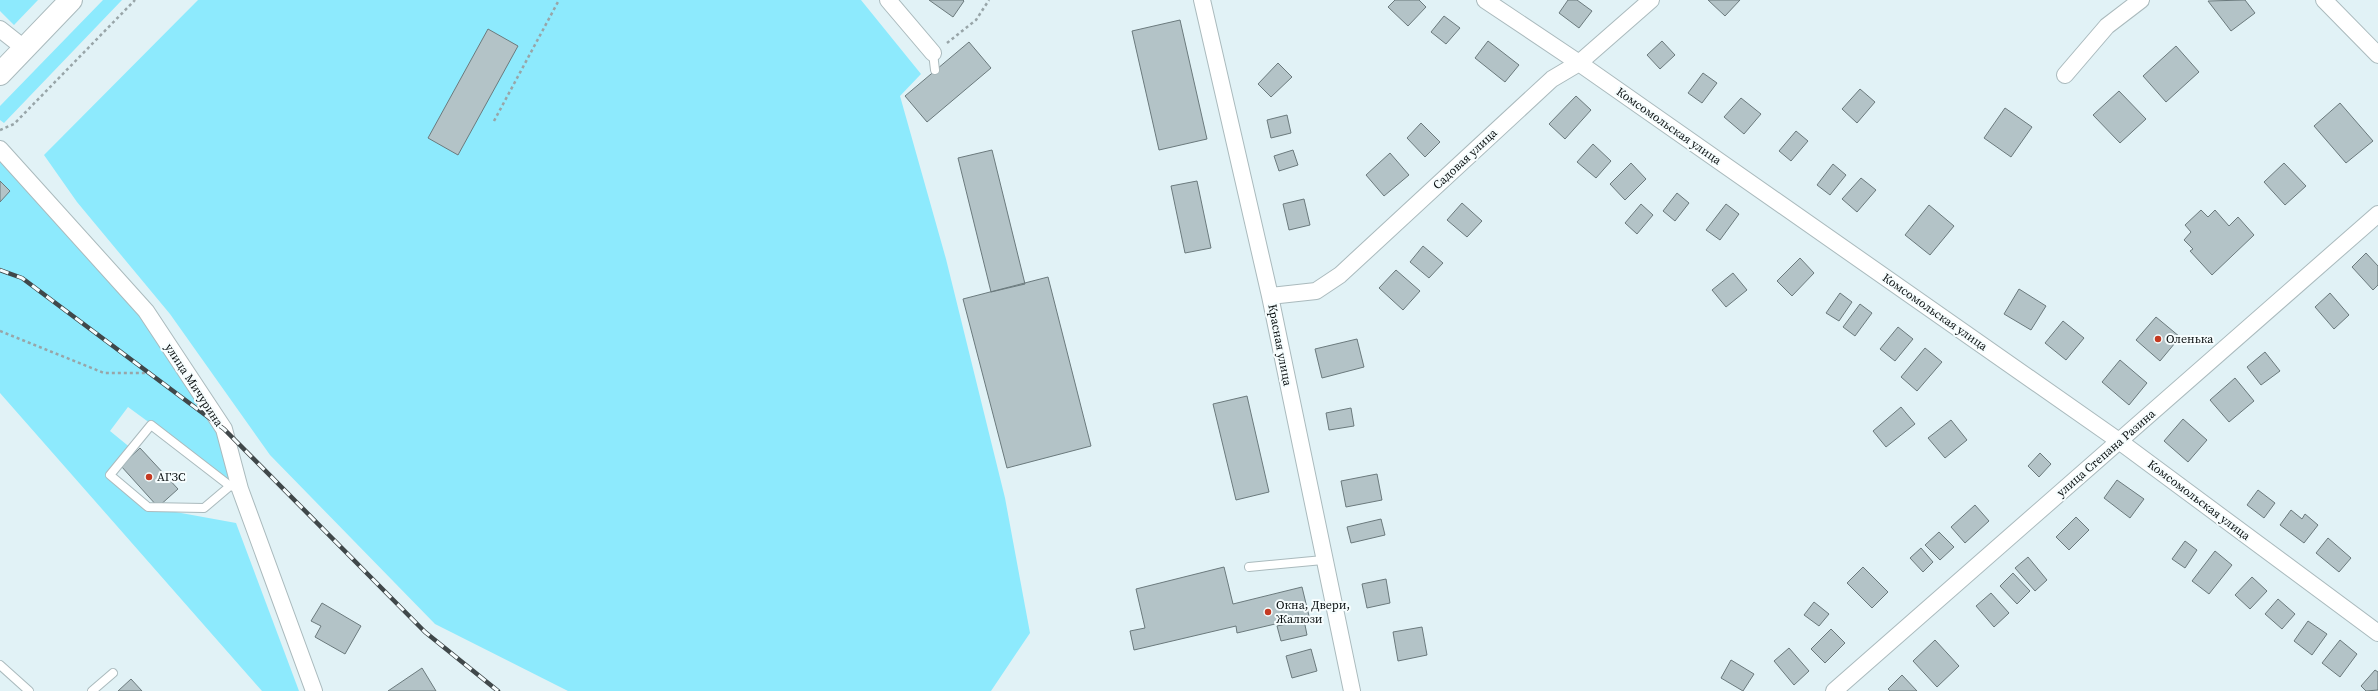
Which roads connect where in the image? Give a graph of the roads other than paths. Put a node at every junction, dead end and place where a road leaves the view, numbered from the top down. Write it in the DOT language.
graph roads {
  1 [pos="71,0"];
  2 [pos="888,0"];
  3 [pos="1202,0"];
  4 [pos="1485,0"];
  5 [pos="1651,0"];
  6 [pos="2141,0"];
  7 [pos="2324,0"];
  8 [pos="0,28"];
  9 [pos="24,48"];
  10 [pos="933,53"];
  11 [pos="2378,55"];
  12 [pos="1579,63"];
  13 [pos="935,70"];
  14 [pos="0,74"];
  15 [pos="2065,75"];
  16 [pos="0,149"];
  17 [pos="2378,214"];
  18 [pos="1270,296"];
  19 [pos="2119,441"];
  20 [pos="235,488"];
  21 [pos="1323,560"];
  22 [pos="1249,567"];
  23 [pos="2378,633"];
  24 [pos="0,665"];
  25 [pos="113,673"];
  26 [pos="29,691"];
  27 [pos="92,691"];
  28 [pos="314,691"];
  29 [pos="1352,691"];
  30 [pos="1834,691"];
  1 -- 9 [label="main road"];
  2 -- 10 [label="street"];
  3 -- 18 [label="street, Красная улица"];
  4 -- 12 [label="street, Комсомольская улица"];
  5 -- 12 [label="street, Садовая улица"];
  6 -- 15 [label="street"];
  7 -- 11 [label="street"];
  8 -- 9 [label="street"];
  9 -- 14 [label="main road"];
  10 -- 13 [label="lane"];
  12 -- 18 [label="street, Садовая улица"];
  12 -- 19 [label="street, Комсомольская улица"];
  16 -- 20 [label="street, улица Мичурина"];
  17 -- 19 [label="street, улица Степана Разина"];
  18 -- 21 [label="street, Красная улица"];
  19 -- 23 [label="street, Комсомольская улица"];
  19 -- 30 [label="street, улица Степана Разина"];
  20 -- 20 [label="lane"];
  20 -- 28 [label="street, улица Мичурина"];
  21 -- 22 [label="lane"];
  21 -- 29 [label="street, Красная улица"];
  24 -- 26 [label="lane"];
  25 -- 27 [label="lane"];
}
